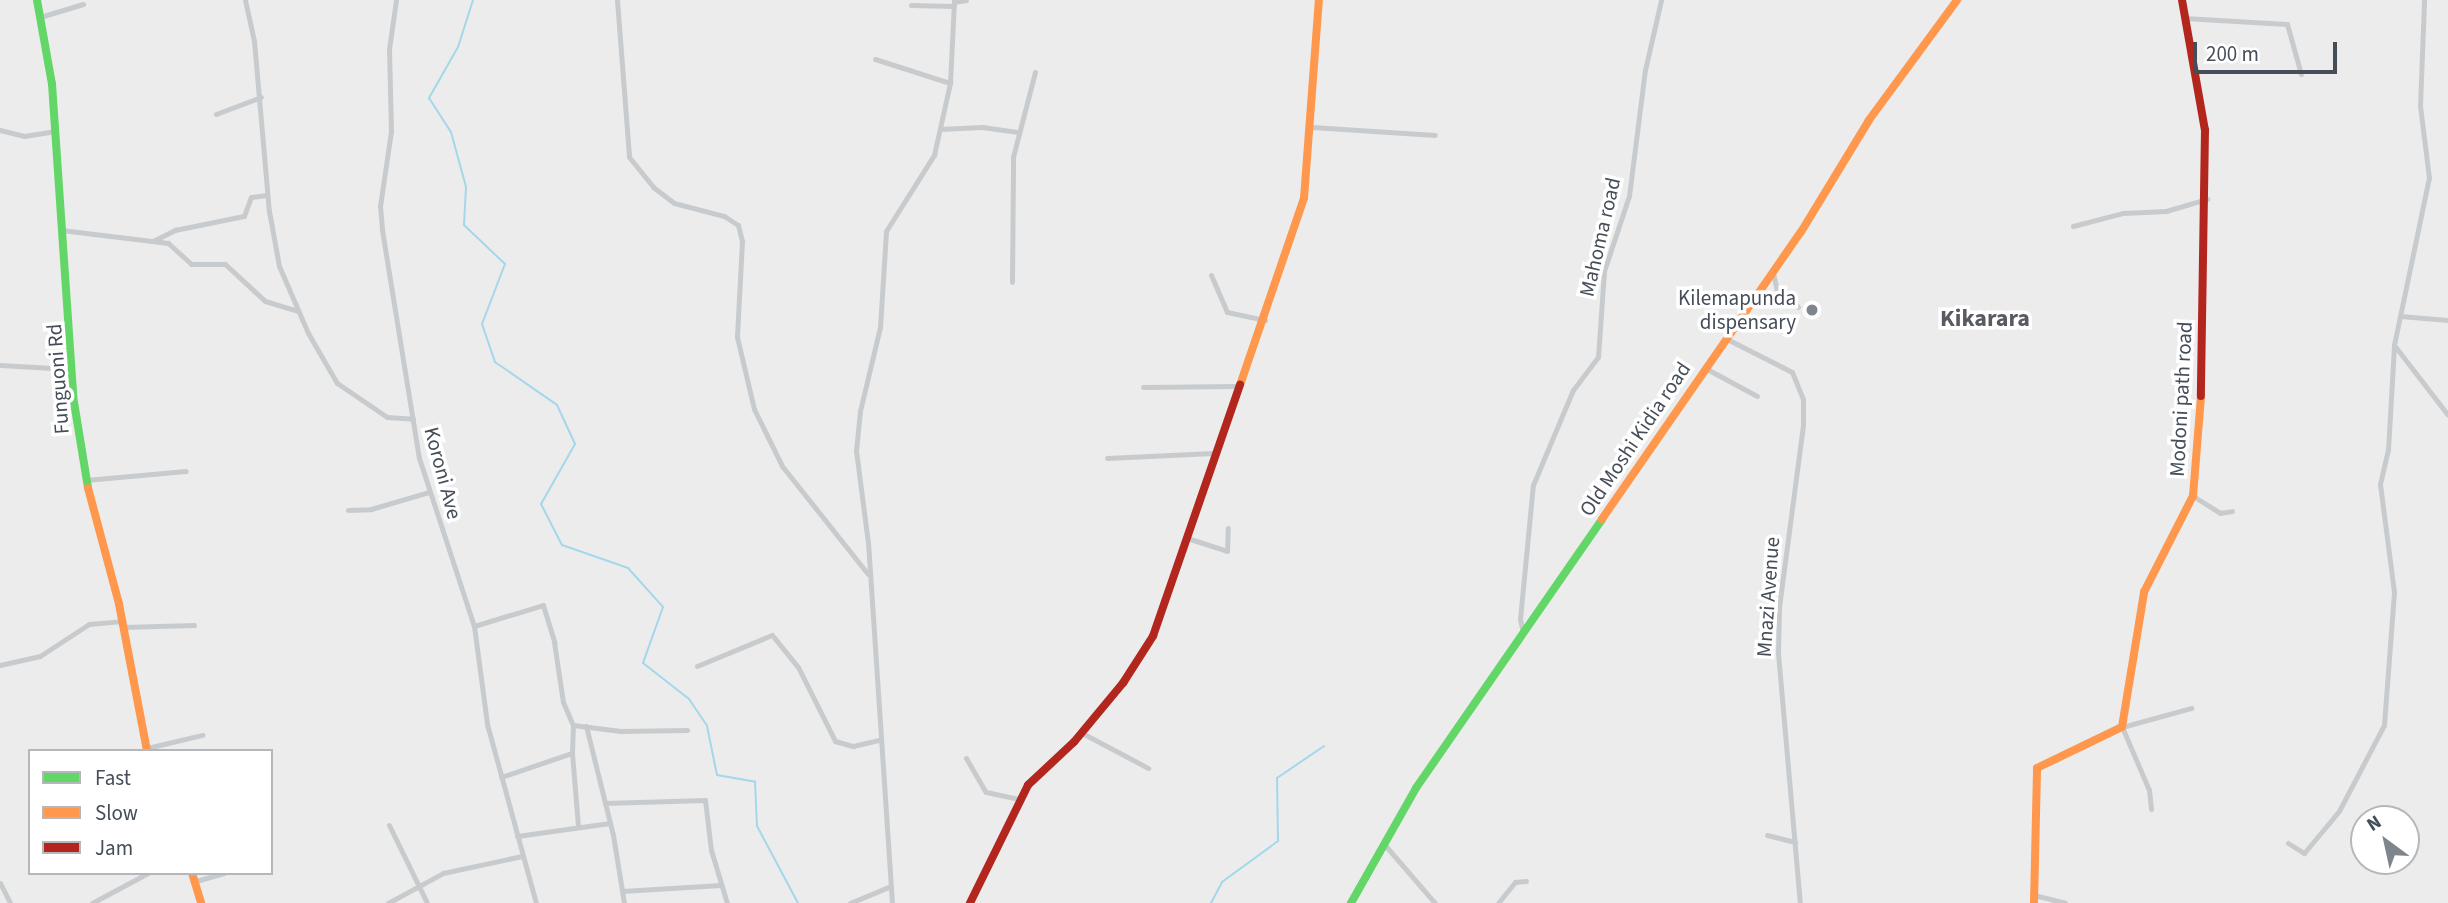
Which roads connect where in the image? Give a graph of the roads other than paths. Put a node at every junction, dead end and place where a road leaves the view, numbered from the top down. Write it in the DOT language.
graph roads {
  1 [pos="37,0"];
  2 [pos="245,0"];
  3 [pos="397,0"];
  4 [pos="617,0"];
  5 [pos="966,0"];
  6 [pos="1319,0"];
  7 [pos="1661,0"];
  8 [pos="1956,0"];
  9 [pos="2182,0"];
  10 [pos="2424,0"];
  11 [pos="954,3"];
  12 [pos="83,4"];
  13 [pos="911,5"];
  14 [pos="40,17"];
  15 [pos="2184,18"];
  16 [pos="875,59"];
  17 [pos="1035,72"];
  18 [pos="2301,74"];
  19 [pos="950,83"];
  20 [pos="261,97"];
  21 [pos="216,114"];
  22 [pos="1312,127"];
  23 [pos="940,129"];
  24 [pos="0,130"];
  25 [pos="56,131"];
  26 [pos="1019,132"];
  27 [pos="1434,135"];
  28 [pos="267,195"];
  29 [pos="2207,199"];
  30 [pos="2073,226"];
  31 [pos="61,229"];
  32 [pos="153,241"];
  33 [pos="1773,270"];
  34 [pos="1211,275"];
  35 [pos="1012,282"];
  36 [pos="1798,307"];
  37 [pos="298,310"];
  38 [pos="2400,316"];
  39 [pos="1265,320"];
  40 [pos="2448,320"];
  41 [pos="1725,338"];
  42 [pos="2394,345"];
  43 [pos="0,365"];
  44 [pos="1705,368"];
  45 [pos="70,369"];
  46 [pos="1237,386"];
  47 [pos="1143,387"];
  48 [pos="1757,396"];
  49 [pos="2448,415"];
  50 [pos="413,419"];
  51 [pos="1213,453"];
  52 [pos="1107,458"];
  53 [pos="186,471"];
  54 [pos="86,480"];
  55 [pos="429,492"];
  56 [pos="2193,496"];
  57 [pos="348,510"];
  58 [pos="2232,511"];
  59 [pos="1228,528"];
  60 [pos="1187,538"];
  61 [pos="868,574"];
  62 [pos="123,624"];
  63 [pos="194,625"];
  64 [pos="474,626"];
  65 [pos="1523,633"];
  66 [pos="0,665"];
  67 [pos="697,666"];
  68 [pos="2191,708"];
  69 [pos="573,725"];
  70 [pos="586,726"];
  71 [pos="2122,727"];
  72 [pos="687,730"];
  73 [pos="1082,733"];
  74 [pos="202,735"];
  75 [pos="879,740"];
  76 [pos="147,749"];
  77 [pos="572,753"];
  78 [pos="966,758"];
  79 [pos="1148,768"];
  80 [pos="501,777"];
  81 [pos="1020,799"];
  82 [pos="605,803"];
  83 [pos="2151,809"];
  84 [pos="610,823"];
  85 [pos="389,825"];
  86 [pos="578,826"];
  87 [pos="1767,835"];
  88 [pos="517,836"];
  89 [pos="1795,842"];
  90 [pos="2287,843"];
  91 [pos="1384,844"];
  92 [pos="522,856"];
  93 [pos="144,875"];
  94 [pos="194,877"];
  95 [pos="1526,881"];
  96 [pos="0,883"];
  97 [pos="721,885"];
  98 [pos="891,886"];
  99 [pos="417,887"];
  100 [pos="622,891"];
  101 [pos="2034,899"];
  102 [pos="10,903"];
  103 [pos="92,903"];
  104 [pos="201,903"];
  105 [pos="387,903"];
  106 [pos="427,903"];
  107 [pos="536,903"];
  108 [pos="624,903"];
  109 [pos="727,903"];
  110 [pos="850,903"];
  111 [pos="892,903"];
  112 [pos="970,903"];
  113 [pos="1351,903"];
  114 [pos="1435,903"];
  115 [pos="1498,903"];
  116 [pos="1800,903"];
  117 [pos="2065,903"];
  1 -- 14 [label="street, Funguoni Rd"];
  2 -- 20 [label="street"];
  3 -- 50 [label="street, Koroni Ave"];
  4 -- 61 [label="street"];
  5 -- 11 [label="street"];
  6 -- 22 [label="street"];
  7 -- 65 [label="street, Mahoma road"];
  8 -- 33 [label="street, Old Moshi Kidia road"];
  9 -- 15 [label="street, Modoni path road"];
  10 -- 38 [label="street"];
  11 -- 13 [label="street"];
  11 -- 19 [label="street"];
  12 -- 14 [label="street"];
  14 -- 25 [label="street, Funguoni Rd"];
  15 -- 18 [label="street"];
  15 -- 29 [label="street, Modoni path road"];
  16 -- 19 [label="street"];
  17 -- 26 [label="street"];
  19 -- 23 [label="street"];
  20 -- 21 [label="street"];
  20 -- 28 [label="street"];
  22 -- 27 [label="street"];
  22 -- 39 [label="street"];
  23 -- 26 [label="street"];
  23 -- 61 [label="street"];
  24 -- 25 [label="street"];
  25 -- 31 [label="street, Funguoni Rd"];
  26 -- 35 [label="street"];
  28 -- 32 [label="street"];
  28 -- 37 [label="street"];
  29 -- 30 [label="street"];
  29 -- 56 [label="street, Modoni path road"];
  31 -- 32 [label="street"];
  31 -- 45 [label="street, Funguoni Rd"];
  32 -- 37 [label="street"];
  33 -- 36 [label="street"];
  33 -- 41 [label="street, Old Moshi Kidia road"];
  34 -- 39 [label="street"];
  37 -- 50 [label="street"];
  38 -- 40 [label="street"];
  38 -- 42 [label="street"];
  39 -- 46 [label="street"];
  41 -- 44 [label="street, Old Moshi Kidia road"];
  41 -- 89 [label="street, Mnazi Avenue"];
  42 -- 49 [label="street"];
  42 -- 90 [label="street"];
  43 -- 45 [label="street"];
  44 -- 48 [label="street"];
  44 -- 65 [label="street, Old Moshi Kidia road"];
  45 -- 54 [label="street, Funguoni Rd"];
  46 -- 47 [label="street"];
  46 -- 51 [label="street"];
  50 -- 55 [label="street, Koroni Ave"];
  51 -- 52 [label="street"];
  51 -- 60 [label="street"];
  53 -- 54 [label="street"];
  54 -- 62 [label="street, Funguoni Rd"];
  55 -- 57 [label="street"];
  55 -- 64 [label="street, Koroni Ave"];
  56 -- 58 [label="street"];
  56 -- 71 [label="street, Modoni path road"];
  59 -- 60 [label="street"];
  60 -- 73 [label="street"];
  61 -- 75 [label="street"];
  62 -- 63 [label="street"];
  62 -- 66 [label="street"];
  62 -- 76 [label="street, Funguoni Rd"];
  64 -- 69 [label="street"];
  64 -- 80 [label="street, Koroni Ave"];
  65 -- 91 [label="street, Old Moshi Kidia road"];
  67 -- 75 [label="street"];
  68 -- 71 [label="street"];
  69 -- 70 [label="street"];
  69 -- 77 [label="street"];
  70 -- 72 [label="street"];
  70 -- 82 [label="street"];
  71 -- 83 [label="street"];
  71 -- 101 [label="street"];
  73 -- 79 [label="street"];
  73 -- 81 [label="street"];
  74 -- 76 [label="street"];
  75 -- 98 [label="street"];
  77 -- 80 [label="street"];
  77 -- 86 [label="street"];
  78 -- 81 [label="street"];
  80 -- 88 [label="street, Koroni Ave"];
  81 -- 112 [label="street"];
  82 -- 84 [label="street"];
  82 -- 97 [label="street"];
  84 -- 86 [label="street"];
  84 -- 100 [label="street"];
  85 -- 99 [label="street"];
  86 -- 88 [label="street"];
  87 -- 89 [label="street"];
  88 -- 92 [label="street, Koroni Ave"];
  89 -- 116 [label="street, Mnazi Avenue"];
  91 -- 113 [label="street, Old Moshi Kidia road"];
  91 -- 114 [label="street"];
  92 -- 99 [label="street"];
  92 -- 107 [label="street, Koroni Ave"];
  93 -- 103 [label="street"];
  94 -- 104 [label="street"];
  95 -- 115 [label="street"];
  96 -- 102 [label="street"];
  97 -- 100 [label="street"];
  97 -- 109 [label="street"];
  98 -- 110 [label="street"];
  98 -- 111 [label="street"];
  99 -- 105 [label="street"];
  99 -- 106 [label="street"];
  100 -- 108 [label="street"];
  101 -- 117 [label="street"];
}
